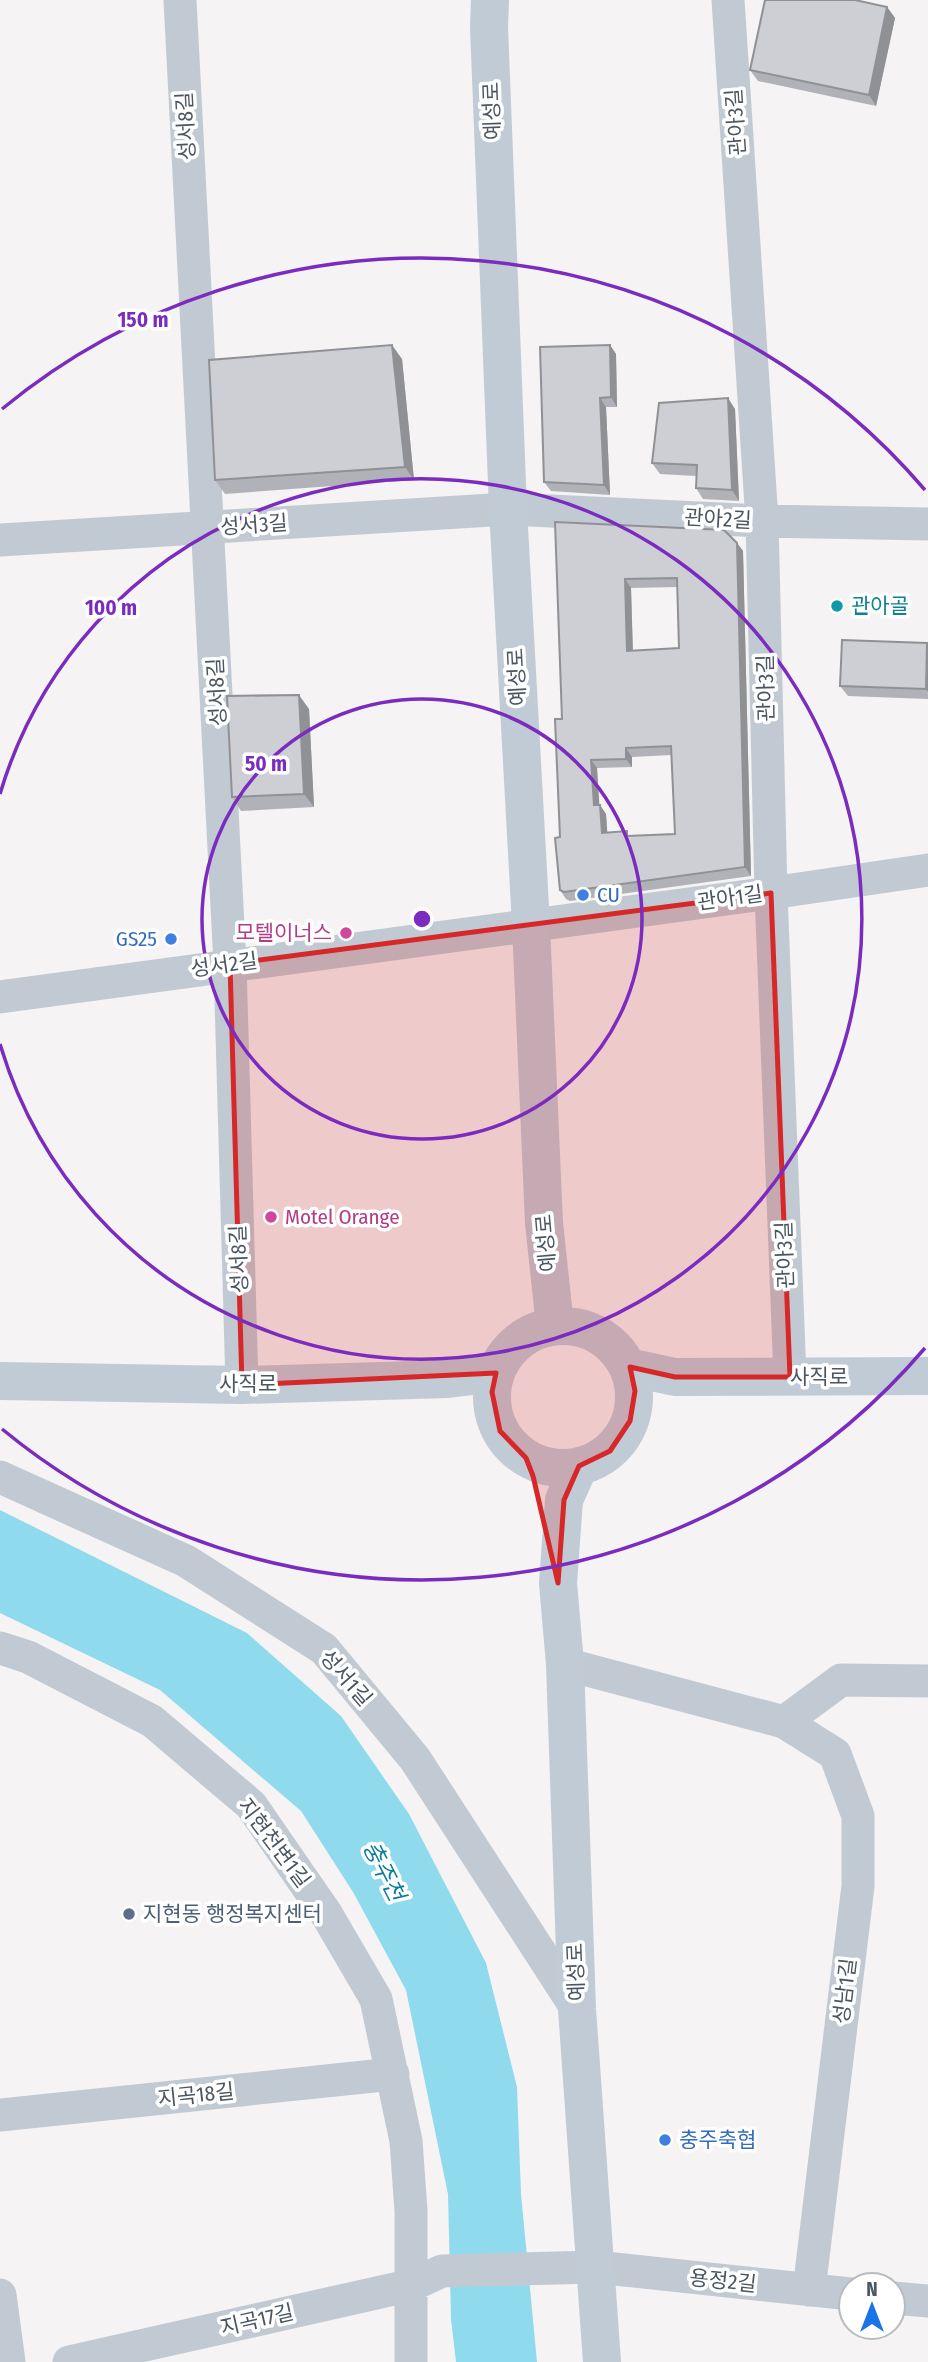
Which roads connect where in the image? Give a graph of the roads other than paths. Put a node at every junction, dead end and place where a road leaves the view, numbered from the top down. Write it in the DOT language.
graph roads {
  1 [pos="180,0"];
  2 [pos="728,0"];
  3 [pos="488,9"];
  4 [pos="508,509"];
  5 [pos="762,522"];
  6 [pos="928,524"];
  7 [pos="209,528"];
  8 [pos="0,540"];
  9 [pos="928,870"];
  10 [pos="771,893"];
  11 [pos="531,925"];
  12 [pos="230,964"];
  13 [pos="0,997"];
  14 [pos="555,1326"];
  15 [pos="628,1367"];
  16 [pos="496,1373"];
  17 [pos="928,1376"];
  18 [pos="790,1377"];
  19 [pos="0,1381"];
  20 [pos="242,1385"];
  21 [pos="928,1396"];
  22 [pos="634,1404"];
  23 [pos="526,1458"];
  24 [pos="579,1466"];
  25 [pos="0,1477"];
  26 [pos="558,1583"];
  27 [pos="0,1648"];
  28 [pos="565,1664"];
  29 [pos="928,1681"];
  30 [pos="784,1722"];
  31 [pos="577,2009"];
  32 [pos="393,2074"];
  33 [pos="0,2115"];
  34 [pos="596,2267"];
  35 [pos="442,2271"];
  36 [pos="412,2286"];
  37 [pos="809,2290"];
  38 [pos="837,2293"];
  39 [pos="0,2295"];
  40 [pos="907,2299"];
  41 [pos="928,2301"];
  42 [pos="9,2362"];
  43 [pos="69,2362"];
  44 [pos="411,2362"];
  45 [pos="602,2362"];
  1 -- 7 [label="street, 성서8길"];
  2 -- 5 [label="street, 관아3길"];
  3 -- 4 [label="main road, 예성로"];
  4 -- 5 [label="street, 관아2길"];
  4 -- 7 [label="street, 성서3길"];
  4 -- 11 [label="main road, 예성로"];
  5 -- 6 [label="street, 관아2길"];
  5 -- 10 [label="street, 관아3길"];
  7 -- 8 [label="street, 성서3길"];
  7 -- 12 [label="street, 성서8길"];
  9 -- 10 [label="street, 관아1길"];
  10 -- 11 [label="street, 관아1길"];
  10 -- 18 [label="street, 관아3길"];
  11 -- 12 [label="street, 성서2길"];
  11 -- 14 [label="main road, 예성로"];
  12 -- 13 [label="street, 성서2길"];
  12 -- 20 [label="street, 성서8길"];
  14 -- 15 [label="main road"];
  14 -- 16 [label="main road"];
  15 -- 18 [label="main road, 사직로"];
  15 -- 22 [label="main road"];
  16 -- 20 [label="main road, 사직로"];
  16 -- 23 [label="main road"];
  17 -- 18 [label="main road, 사직로"];
  19 -- 20 [label="main road, 사직로"];
  21 -- 22 [label="main road, 사직로"];
  22 -- 24 [label="main road"];
  23 -- 24 [label="main road"];
  23 -- 26 [label="main road"];
  24 -- 26 [label="main road"];
  25 -- 31 [label="street, 성서1길"];
  26 -- 28 [label="main road, 예성로"];
  27 -- 32 [label="street, 지현천변1길"];
  28 -- 30 [label="street, 성남1길"];
  28 -- 31 [label="main road, 예성로"];
  29 -- 30 [label="street"];
  30 -- 37 [label="street, 성남1길"];
  31 -- 34 [label="main road, 예성로"];
  32 -- 33 [label="street, 지곡18길"];
  32 -- 36 [label="street, 지현천변1길"];
  34 -- 35 [label="street, 용정2길"];
  34 -- 37 [label="street, 용정2길"];
  34 -- 45 [label="main road, 예성로"];
  35 -- 36 [label="street, 지곡17길"];
  36 -- 43 [label="street, 지곡17길"];
  36 -- 44 [label="street, 지현천변1길"];
  37 -- 38 [label="street, 용정2길"];
  39 -- 42 [label="street"];
  40 -- 41 [label="street"];
}
